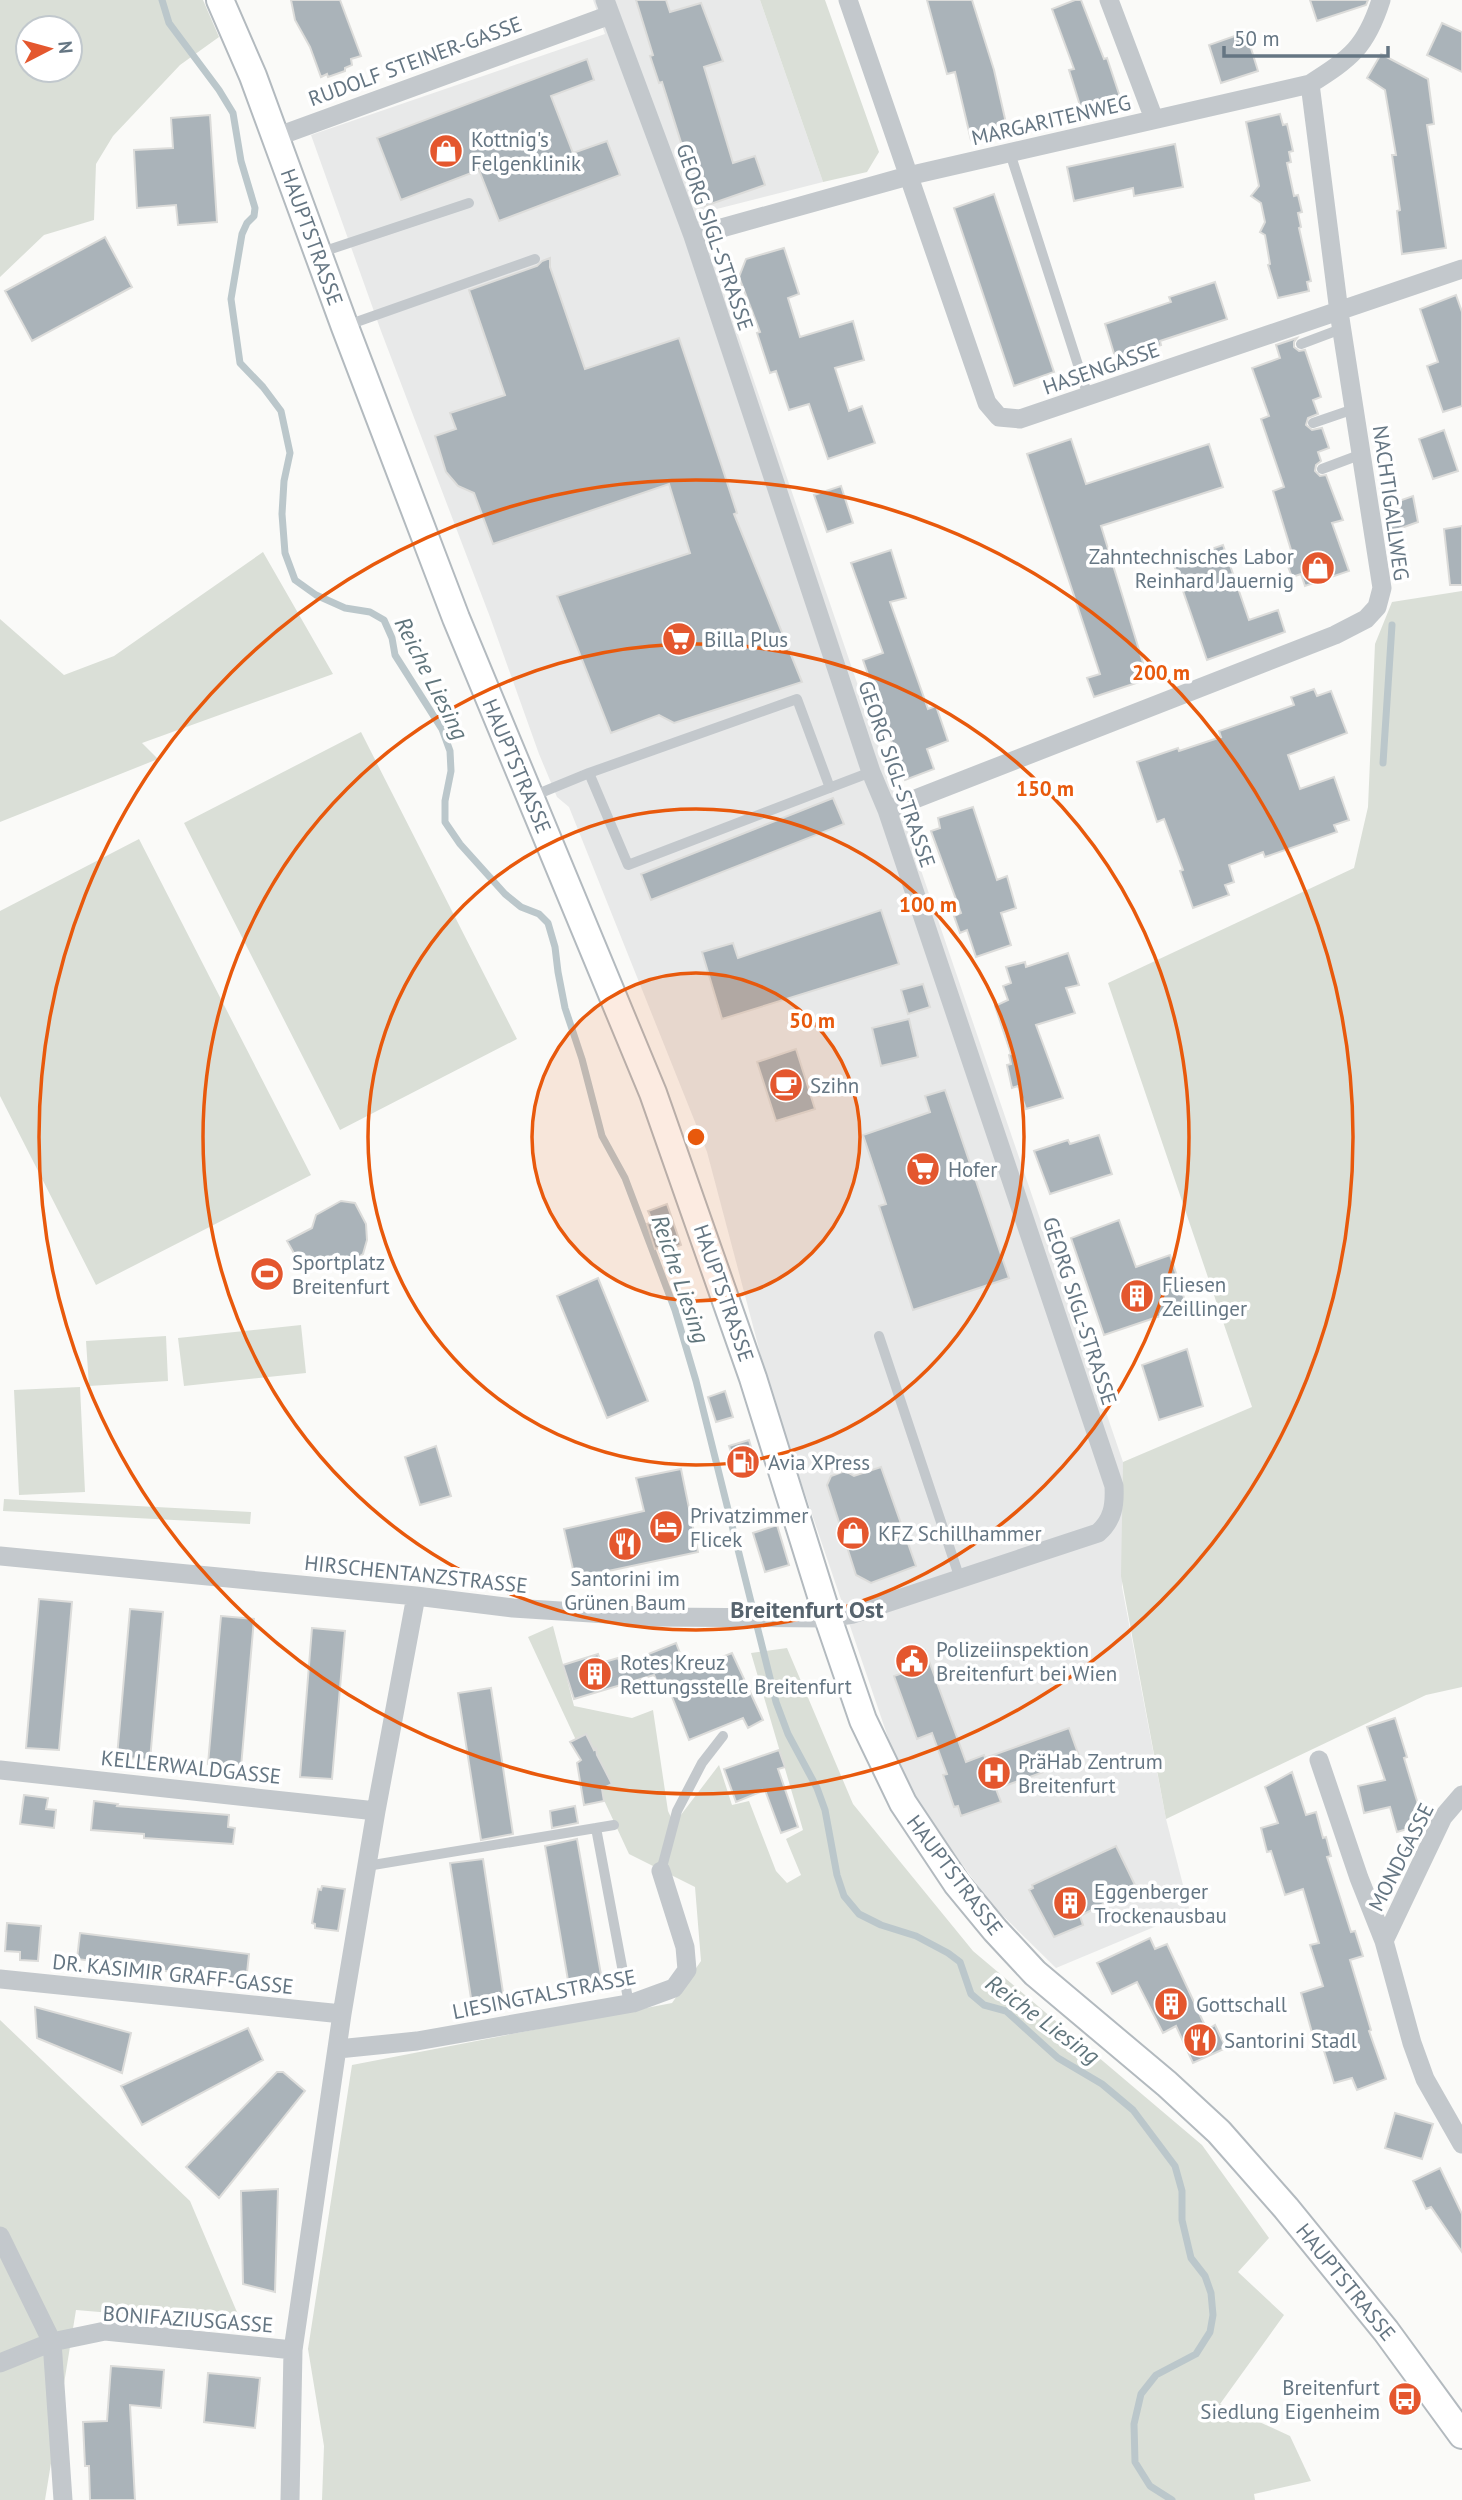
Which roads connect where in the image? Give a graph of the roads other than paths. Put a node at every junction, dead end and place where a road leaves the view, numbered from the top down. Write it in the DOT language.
graph roads {
  1 [pos="220,0"];
  2 [pos="848,0"];
  3 [pos="1109,0"];
  4 [pos="1381,0"];
  5 [pos="608,7"];
  6 [pos="1310,84"];
  7 [pos="1154,119"];
  8 [pos="276,137"];
  9 [pos="1010,153"];
  10 [pos="908,176"];
  11 [pos="469,203"];
  12 [pos="693,236"];
  13 [pos="319,253"];
  14 [pos="534,260"];
  15 [pos="1462,269"];
  16 [pos="1340,321"];
  17 [pos="345,327"];
  18 [pos="1301,344"];
  19 [pos="1088,396"];
  20 [pos="1354,409"];
  21 [pos="1313,423"];
  22 [pos="1362,454"];
  23 [pos="1322,469"];
  24 [pos="871,772"];
  25 [pos="589,773"];
  26 [pos="830,788"];
  27 [pos="529,797"];
  28 [pos="887,810"];
  29 [pos="879,1336"];
  30 [pos="0,1556"];
  31 [pos="960,1579"];
  32 [pos="416,1596"];
  33 [pos="828,1618"];
  34 [pos="723,1736"];
  35 [pos="1319,1760"];
  36 [pos="0,1770"];
  37 [pos="1462,1795"];
  38 [pos="376,1811"];
  39 [pos="614,1825"];
  40 [pos="596,1828"];
  41 [pos="367,1866"];
  42 [pos="661,1871"];
  43 [pos="1384,1941"];
  44 [pos="0,1979"];
  45 [pos="629,2004"];
  46 [pos="342,2014"];
  47 [pos="338,2049"];
  48 [pos="1462,2144"];
  49 [pos="0,2236"];
  50 [pos="52,2342"];
  51 [pos="293,2350"];
  52 [pos="0,2363"];
  53 [pos="1462,2435"];
  54 [pos="63,2500"];
  55 [pos="290,2500"];
  1 -- 8 [label="main road, HAUPTSTRASSE"];
  2 -- 10 [label="street, HASENGASSE"];
  3 -- 7 [label="street"];
  4 -- 6 [label="street, MARGARITENWEG"];
  5 -- 8 [label="street, RUDOLF STEINER-GASSE"];
  5 -- 12 [label="street, GEORG SIGL-STRASSE"];
  6 -- 7 [label="street, MARGARITENWEG"];
  6 -- 16 [label="street, NACHTIGALLWEG"];
  7 -- 9 [label="street, MARGARITENWEG"];
  8 -- 13 [label="main road, HAUPTSTRASSE"];
  9 -- 10 [label="street, MARGARITENWEG"];
  9 -- 19 [label="lane"];
  10 -- 12 [label="street, MARGARITENWEG"];
  10 -- 19 [label="street, HASENGASSE"];
  11 -- 13 [label="lane"];
  12 -- 24 [label="street, GEORG SIGL-STRASSE"];
  13 -- 17 [label="main road, HAUPTSTRASSE"];
  14 -- 17 [label="lane"];
  15 -- 16 [label="street, HASENGASSE"];
  16 -- 18 [label="lane"];
  16 -- 19 [label="street, HASENGASSE"];
  16 -- 20 [label="street, NACHTIGALLWEG"];
  17 -- 27 [label="main road, HAUPTSTRASSE"];
  20 -- 21 [label="lane"];
  20 -- 22 [label="street, NACHTIGALLWEG"];
  22 -- 23 [label="lane"];
  22 -- 28 [label="street, NACHTIGALLWEG"];
  24 -- 26 [label="lane"];
  24 -- 28 [label="street, GEORG SIGL-STRASSE"];
  25 -- 26 [label="lane"];
  25 -- 26 [label="lane"];
  25 -- 27 [label="lane"];
  27 -- 33 [label="main road, HAUPTSTRASSE"];
  28 -- 31 [label="street, GEORG SIGL-STRASSE"];
  29 -- 31 [label="lane"];
  30 -- 32 [label="street, HIRSCHENTANZSTRASSE"];
  31 -- 33 [label="street, GEORG SIGL-STRASSE"];
  32 -- 33 [label="street, HIRSCHENTANZSTRASSE"];
  32 -- 38 [label="street"];
  33 -- 53 [label="main road, HAUPTSTRASSE"];
  34 -- 42 [label="lane"];
  35 -- 43 [label="street"];
  36 -- 38 [label="street, KELLERWALDGASSE"];
  37 -- 43 [label="street, MONDGASSE"];
  38 -- 41 [label="street"];
  39 -- 40 [label="lane"];
  40 -- 41 [label="lane"];
  40 -- 45 [label="lane"];
  41 -- 46 [label="street"];
  42 -- 45 [label="street, LIESINGTALSTRASSE"];
  43 -- 48 [label="street"];
  44 -- 46 [label="street, DR. KASIMIR GRAFF-GASSE"];
  45 -- 47 [label="street, LIESINGTALSTRASSE"];
  46 -- 47 [label="street"];
  47 -- 51 [label="street"];
  49 -- 50 [label="street"];
  50 -- 51 [label="street, BONIFAZIUSGASSE"];
  50 -- 52 [label="street, BONIFAZIUSGASSE"];
  50 -- 54 [label="street"];
  51 -- 55 [label="street"];
}
